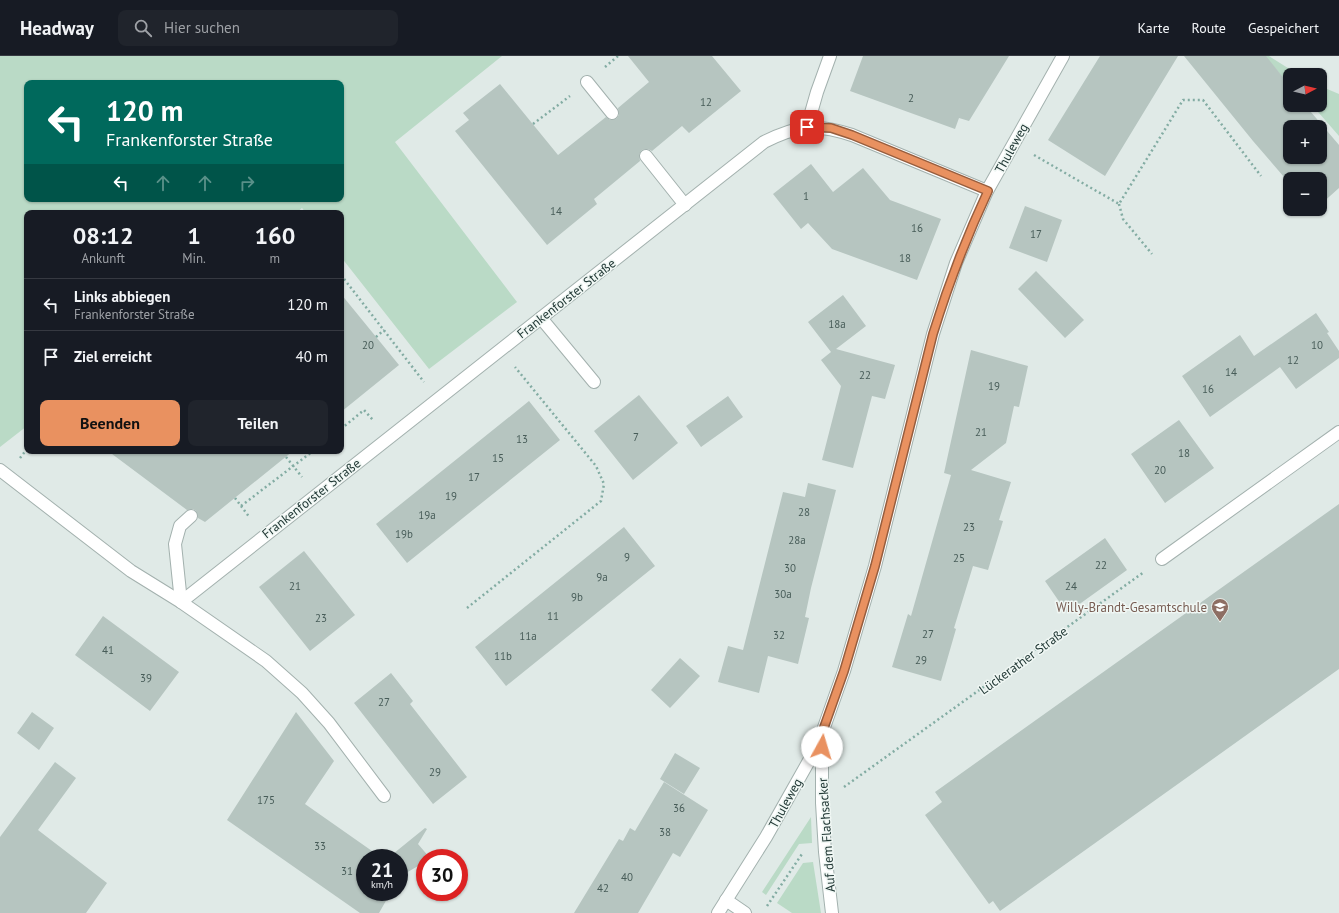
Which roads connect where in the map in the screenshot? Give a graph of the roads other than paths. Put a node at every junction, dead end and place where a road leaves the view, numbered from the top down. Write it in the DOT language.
graph roads {
  1 [pos="1063,56"];
  2 [pos="828,57"];
  3 [pos="587,82"];
  4 [pos="612,113"];
  5 [pos="807,127"];
  6 [pos="646,156"];
  7 [pos="988,191"];
  8 [pos="684,205"];
  9 [pos="541,318"];
  10 [pos="594,382"];
  11 [pos="1339,432"];
  12 [pos="0,470"];
  13 [pos="191,516"];
  14 [pos="1162,559"];
  15 [pos="181,602"];
  16 [pos="822,733"];
  17 [pos="384,796"];
  18 [pos="726,900"];
  19 [pos="718,913"];
  20 [pos="745,913"];
  21 [pos="832,913"];
  1 -- 7 [label="street, Thuleweg"];
  2 -- 5 [label="street"];
  3 -- 4 [label="street"];
  5 -- 7 [label="street, Frankenforster Straße"];
  5 -- 8 [label="street, Frankenforster Straße"];
  6 -- 8 [label="street"];
  7 -- 16 [label="street, Thuleweg"];
  8 -- 9 [label="street, Frankenforster Straße"];
  9 -- 10 [label="street"];
  9 -- 15 [label="street, Frankenforster Straße"];
  11 -- 14 [label="street"];
  12 -- 15 [label="street"];
  13 -- 15 [label="street"];
  15 -- 17 [label="street"];
  16 -- 18 [label="street, Thuleweg"];
  16 -- 21 [label="street, Auf dem Flachsacker"];
  18 -- 19 [label="street, Thuleweg"];
  18 -- 20 [label="street"];
}
